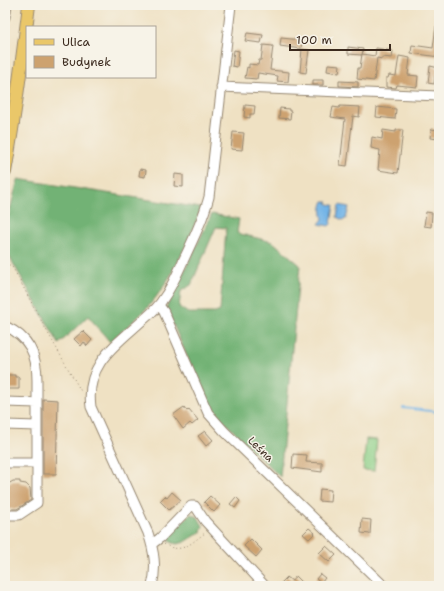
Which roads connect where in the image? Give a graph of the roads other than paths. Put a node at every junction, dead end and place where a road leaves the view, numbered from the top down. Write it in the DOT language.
graph roads {
  1 [pos="7,5"];
  2 [pos="29,5"];
  3 [pos="231,5"];
  4 [pos="5,17"];
  5 [pos="26,26"];
  6 [pos="26,27"];
  7 [pos="221,88"];
  8 [pos="17,92"];
  9 [pos="439,96"];
  10 [pos="5,140"];
  11 [pos="5,172"];
  12 [pos="159,305"];
  13 [pos="5,326"];
  14 [pos="5,402"];
  15 [pos="37,403"];
  16 [pos="5,425"];
  17 [pos="37,426"];
  18 [pos="5,463"];
  19 [pos="37,463"];
  20 [pos="5,515"];
  21 [pos="154,542"];
  22 [pos="152,586"];
  23 [pos="265,586"];
  24 [pos="384,586"];
  1 -- 4 [label="street"];
  2 -- 5 [label="main road"];
  3 -- 7 [label="street"];
  6 -- 8 [label="main road"];
  7 -- 9 [label="street"];
  7 -- 12 [label="street"];
  8 -- 10 [label="main road"];
  8 -- 11 [label="main road"];
  12 -- 21 [label="street"];
  12 -- 24 [label="street, Leśna"];
  13 -- 15 [label="street"];
  14 -- 15 [label="street"];
  15 -- 17 [label="street"];
  16 -- 17 [label="street"];
  17 -- 19 [label="street"];
  18 -- 19 [label="street"];
  19 -- 20 [label="street"];
  21 -- 22 [label="street"];
  21 -- 23 [label="street"];
}
